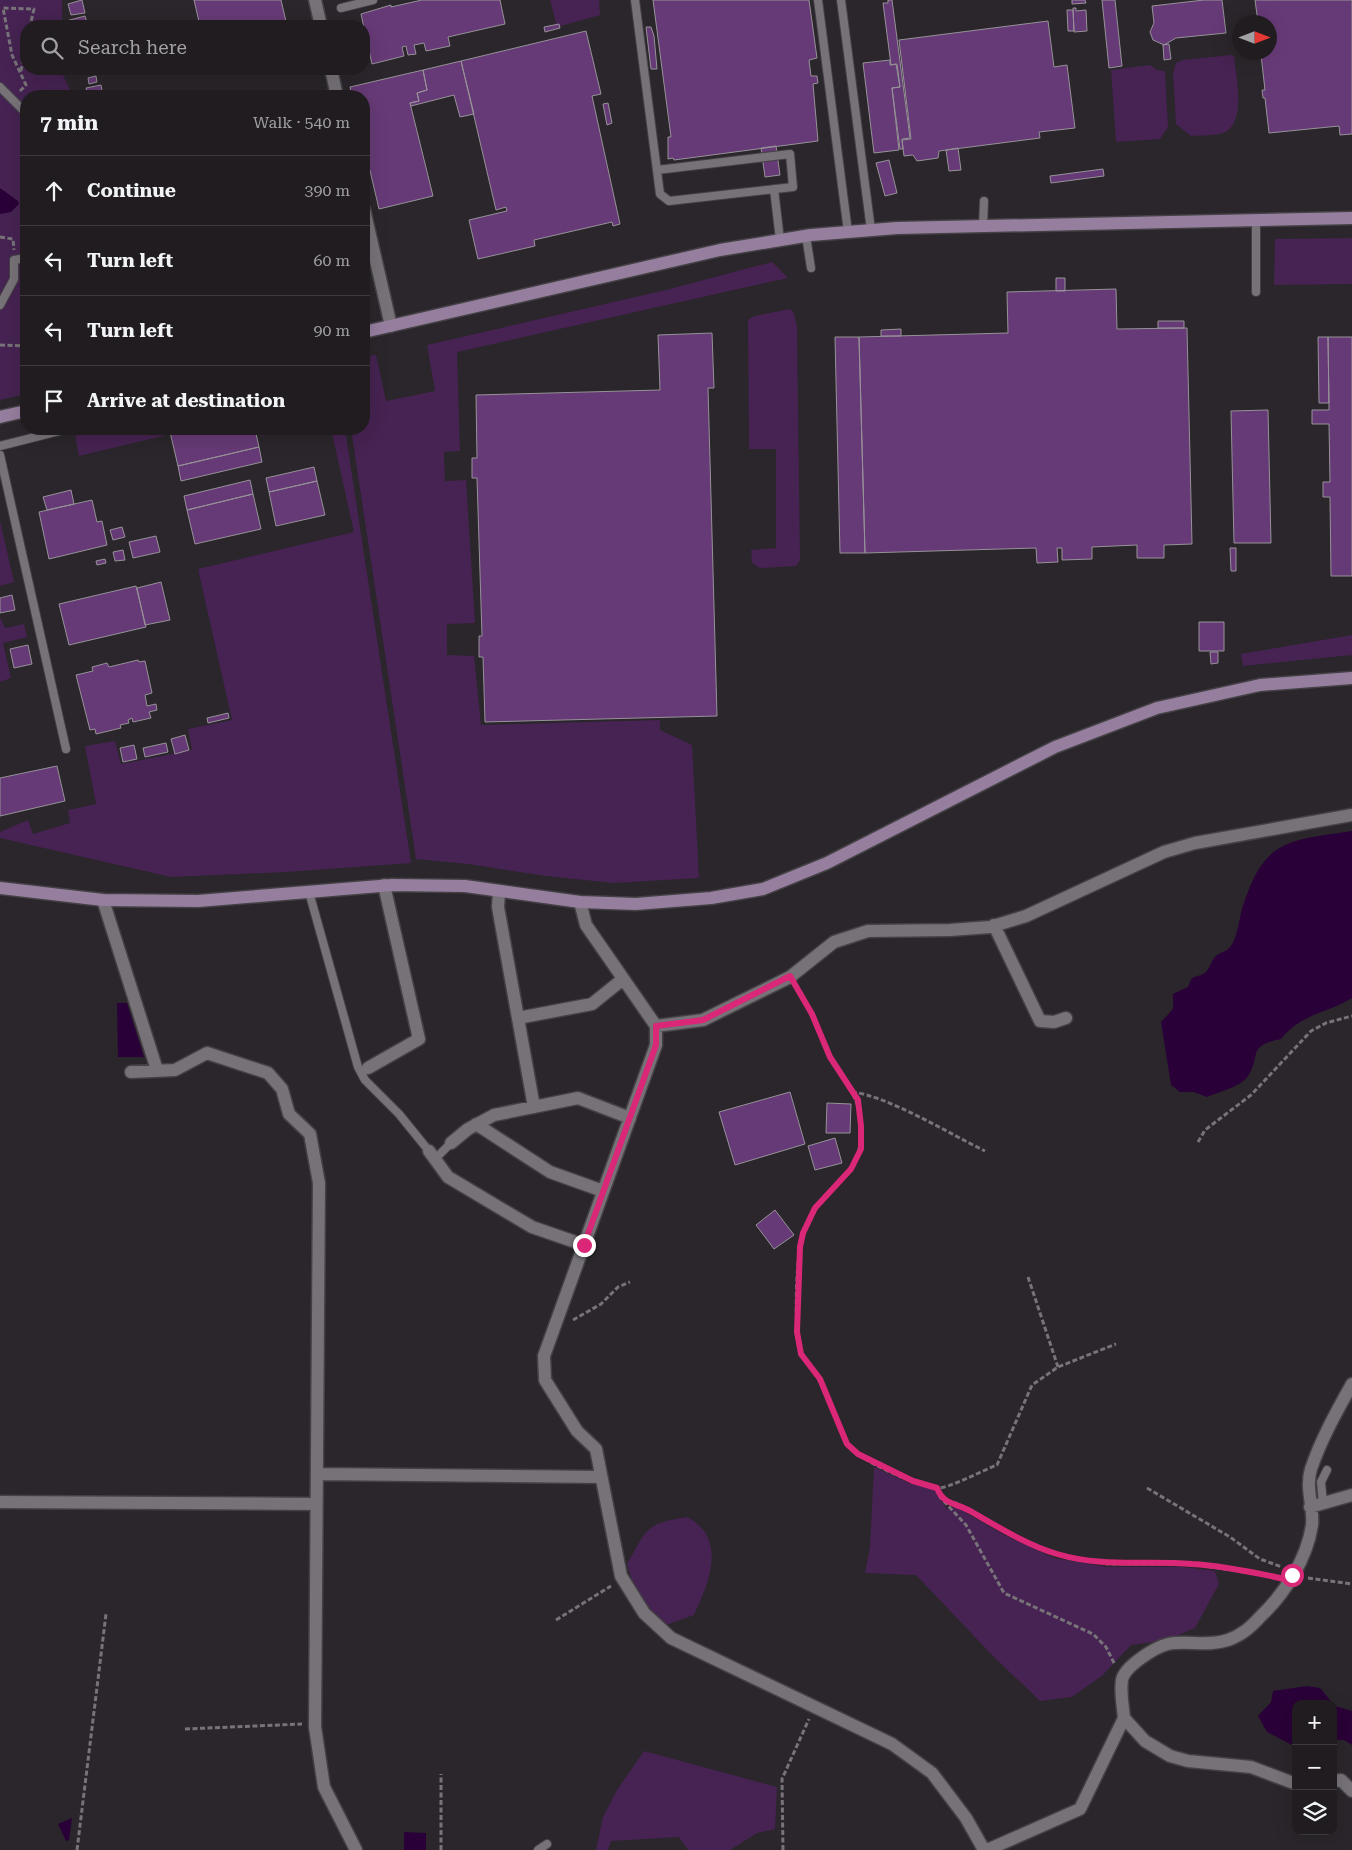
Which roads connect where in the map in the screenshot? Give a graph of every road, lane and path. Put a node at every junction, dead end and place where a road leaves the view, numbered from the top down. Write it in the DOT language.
graph roads {
  1 [pos="315,0"];
  2 [pos="374,0"];
  3 [pos="635,0"];
  4 [pos="818,0"];
  5 [pos="841,0"];
  6 [pos="341,8"];
  7 [pos="31,20"];
  8 [pos="320,20"];
  9 [pos="20,70"];
  10 [pos="22,75"];
  11 [pos="332,75"];
  12 [pos="0,87"];
  13 [pos="21,90"];
  14 [pos="336,90"];
  15 [pos="20,91"];
  16 [pos="13,99"];
  17 [pos="20,106"];
  18 [pos="657,170"];
  19 [pos="774,189"];
  20 [pos="984,200"];
  21 [pos="1352,218"];
  22 [pos="1256,220"];
  23 [pos="983,226"];
  24 [pos="871,230"];
  25 [pos="848,232"];
  26 [pos="370,235"];
  27 [pos="806,236"];
  28 [pos="0,238"];
  29 [pos="780,240"];
  30 [pos="20,259"];
  31 [pos="14,260"];
  32 [pos="811,268"];
  33 [pos="1256,292"];
  34 [pos="0,306"];
  35 [pos="391,326"];
  36 [pos="370,331"];
  37 [pos="0,345"];
  38 [pos="20,346"];
  39 [pos="20,412"];
  40 [pos="0,417"];
  41 [pos="43,435"];
  42 [pos="0,446"];
  43 [pos="0,455"];
  44 [pos="1352,678"];
  45 [pos="66,748"];
  46 [pos="1352,815"];
  47 [pos="384,886"];
  48 [pos="0,888"];
  49 [pos="499,891"];
  50 [pos="309,892"];
  51 [pos="103,900"];
  52 [pos="580,902"];
  53 [pos="994,925"];
  54 [pos="790,976"];
  55 [pos="622,979"];
  56 [pos="1352,1016"];
  57 [pos="518,1018"];
  58 [pos="1066,1018"];
  59 [pos="656,1026"];
  60 [pos="368,1068"];
  61 [pos="157,1070"];
  62 [pos="131,1072"];
  63 [pos="852,1092"];
  64 [pos="534,1107"];
  65 [pos="630,1118"];
  66 [pos="476,1124"];
  67 [pos="1198,1142"];
  68 [pos="451,1143"];
  69 [pos="985,1151"];
  70 [pos="432,1155"];
  71 [pos="604,1191"];
  72 [pos="584,1245"];
  73 [pos="1028,1277"];
  74 [pos="630,1282"];
  75 [pos="555,1324"];
  76 [pos="1116,1344"];
  77 [pos="1058,1367"];
  78 [pos="1352,1384"];
  79 [pos="1326,1470"];
  80 [pos="317,1474"];
  81 [pos="600,1477"];
  82 [pos="937,1488"];
  83 [pos="1146,1488"];
  84 [pos="1352,1495"];
  85 [pos="0,1502"];
  86 [pos="945,1502"];
  87 [pos="1323,1503"];
  88 [pos="316,1504"];
  89 [pos="1310,1507"];
  90 [pos="1292,1576"];
  91 [pos="623,1579"];
  92 [pos="1352,1584"];
  93 [pos="106,1614"];
  94 [pos="556,1620"];
  95 [pos="1122,1680"];
  96 [pos="814,1707"];
  97 [pos="1124,1718"];
  98 [pos="315,1723"];
  99 [pos="185,1729"];
  100 [pos="441,1774"];
  101 [pos="1337,1780"];
  102 [pos="1292,1782"];
  103 [pos="1352,1790"];
  104 [pos="547,1844"];
  105 [pos="77,1850"];
  106 [pos="356,1850"];
  107 [pos="441,1850"];
  108 [pos="538,1850"];
  109 [pos="783,1850"];
  110 [pos="986,1850"];
  1 -- 8 [label="street"];
  2 -- 6 [label="lane"];
  3 -- 18 [label="lane"];
  4 -- 25 [label="lane"];
  5 -- 24 [label="lane"];
  7 -- 9 [label="path"];
  10 -- 13 [label="path"];
  11 -- 14 [label="street"];
  12 -- 16 [label="lane"];
  15 -- 16 [label="path"];
  16 -- 17 [label="lane"];
  18 -- 19 [label="lane"];
  18 -- 19 [label="lane"];
  19 -- 29 [label="lane"];
  20 -- 23 [label="lane"];
  21 -- 22 [label="street"];
  22 -- 23 [label="street"];
  22 -- 33 [label="lane"];
  23 -- 24 [label="street"];
  24 -- 25 [label="street"];
  25 -- 27 [label="street"];
  26 -- 35 [label="street"];
  27 -- 29 [label="street"];
  27 -- 32 [label="lane"];
  28 -- 31 [label="path"];
  29 -- 35 [label="street"];
  30 -- 31 [label="lane"];
  31 -- 34 [label="lane"];
  35 -- 36 [label="street"];
  37 -- 38 [label="path"];
  39 -- 40 [label="street"];
  41 -- 42 [label="lane"];
  43 -- 45 [label="lane"];
  44 -- 52 [label="street"];
  46 -- 53 [label="street"];
  47 -- 49 [label="street"];
  47 -- 50 [label="street"];
  47 -- 60 [label="street"];
  48 -- 51 [label="street"];
  49 -- 52 [label="street"];
  49 -- 57 [label="street"];
  50 -- 51 [label="street"];
  50 -- 70 [label="lane"];
  51 -- 61 [label="street"];
  52 -- 55 [label="street"];
  53 -- 54 [label="street"];
  53 -- 58 [label="street"];
  54 -- 59 [label="street"];
  54 -- 63 [label="path"];
  55 -- 57 [label="street"];
  55 -- 59 [label="street"];
  56 -- 67 [label="path"];
  57 -- 64 [label="street"];
  59 -- 65 [label="street"];
  61 -- 62 [label="street"];
  61 -- 80 [label="street"];
  63 -- 69 [label="path"];
  63 -- 82 [label="path"];
  64 -- 65 [label="street"];
  64 -- 66 [label="street"];
  65 -- 71 [label="street"];
  66 -- 68 [label="street"];
  66 -- 71 [label="street"];
  68 -- 70 [label="lane"];
  70 -- 72 [label="street"];
  71 -- 72 [label="street"];
  72 -- 75 [label="street"];
  73 -- 77 [label="path"];
  74 -- 75 [label="path"];
  75 -- 81 [label="street"];
  76 -- 77 [label="path"];
  77 -- 82 [label="path"];
  78 -- 89 [label="street"];
  79 -- 87 [label="lane"];
  80 -- 81 [label="street"];
  80 -- 88 [label="street"];
  81 -- 91 [label="street"];
  82 -- 86 [label="path"];
  83 -- 90 [label="path"];
  84 -- 87 [label="street"];
  85 -- 88 [label="street"];
  86 -- 90 [label="path"];
  86 -- 95 [label="path"];
  87 -- 89 [label="street"];
  88 -- 98 [label="street"];
  89 -- 90 [label="street"];
  90 -- 92 [label="path"];
  90 -- 95 [label="street"];
  91 -- 94 [label="path"];
  91 -- 96 [label="street"];
  93 -- 105 [label="path"];
  95 -- 97 [label="street"];
  96 -- 109 [label="path"];
  96 -- 110 [label="street"];
  97 -- 102 [label="street"];
  97 -- 110 [label="street"];
  98 -- 99 [label="path"];
  98 -- 106 [label="street"];
  100 -- 107 [label="path"];
  101 -- 103 [label="street"];
  104 -- 108 [label="lane"];
}
